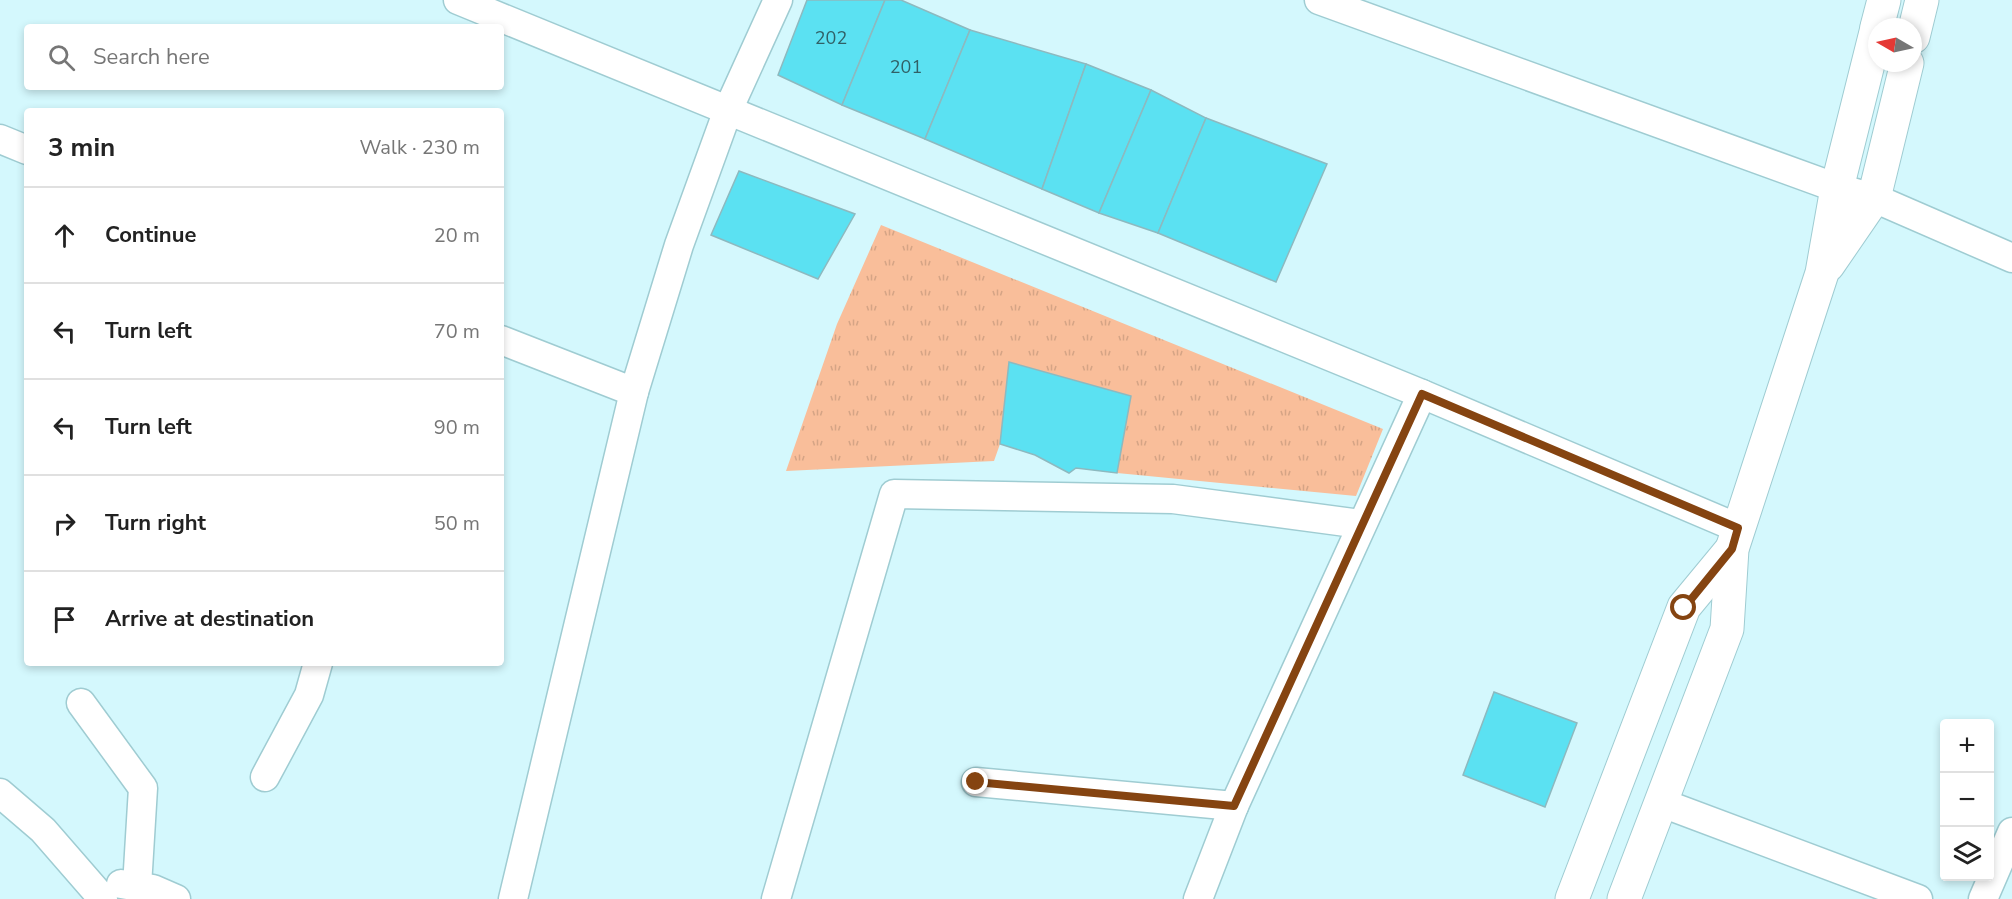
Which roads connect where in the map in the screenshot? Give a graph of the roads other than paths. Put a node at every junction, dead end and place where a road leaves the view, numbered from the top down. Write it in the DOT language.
graph roads {
  1 [pos="458,0"];
  2 [pos="778,0"];
  3 [pos="1320,0"];
  4 [pos="1884,0"];
  5 [pos="1922,0"];
  6 [pos="1880,18"];
  7 [pos="1918,18"];
  8 [pos="1868,64"];
  9 [pos="1905,72"];
  10 [pos="728,110"];
  11 [pos="1837,188"];
  12 [pos="1874,198"];
  13 [pos="2012,258"];
  14 [pos="1822,273"];
  15 [pos="504,341"];
  16 [pos="634,392"];
  17 [pos="1422,394"];
  18 [pos="1361,524"];
  19 [pos="1735,538"];
  20 [pos="317,666"];
  21 [pos="81,703"];
  22 [pos="265,777"];
  23 [pos="976,782"];
  24 [pos="0,793"];
  25 [pos="1662,803"];
  26 [pos="1234,806"];
  27 [pos="2012,832"];
  28 [pos="137,886"];
  29 [pos="98,891"];
  30 [pos="176,899"];
  31 [pos="513,899"];
  32 [pos="776,899"];
  33 [pos="1198,899"];
  34 [pos="1572,899"];
  35 [pos="1624,899"];
  36 [pos="1918,899"];
  37 [pos="1983,899"];
  1 -- 10 [label="street"];
  2 -- 10 [label="street"];
  3 -- 11 [label="street"];
  4 -- 6 [label="street"];
  5 -- 7 [label="street"];
  8 -- 11 [label="street"];
  9 -- 12 [label="street"];
  10 -- 16 [label="street"];
  10 -- 17 [label="street"];
  11 -- 12 [label="street"];
  11 -- 14 [label="street"];
  12 -- 13 [label="street"];
  12 -- 14 [label="street"];
  14 -- 19 [label="street"];
  15 -- 16 [label="street"];
  16 -- 31 [label="street"];
  17 -- 18 [label="street"];
  17 -- 19 [label="street"];
  18 -- 26 [label="street"];
  18 -- 32 [label="street"];
  19 -- 25 [label="street"];
  19 -- 34 [label="street"];
  20 -- 22 [label="street"];
  21 -- 28 [label="street"];
  23 -- 26 [label="street"];
  24 -- 29 [label="street"];
  25 -- 35 [label="street"];
  25 -- 36 [label="street"];
  26 -- 33 [label="street"];
  27 -- 37 [label="street"];
  28 -- 29 [label="street"];
  28 -- 30 [label="street"];
}
